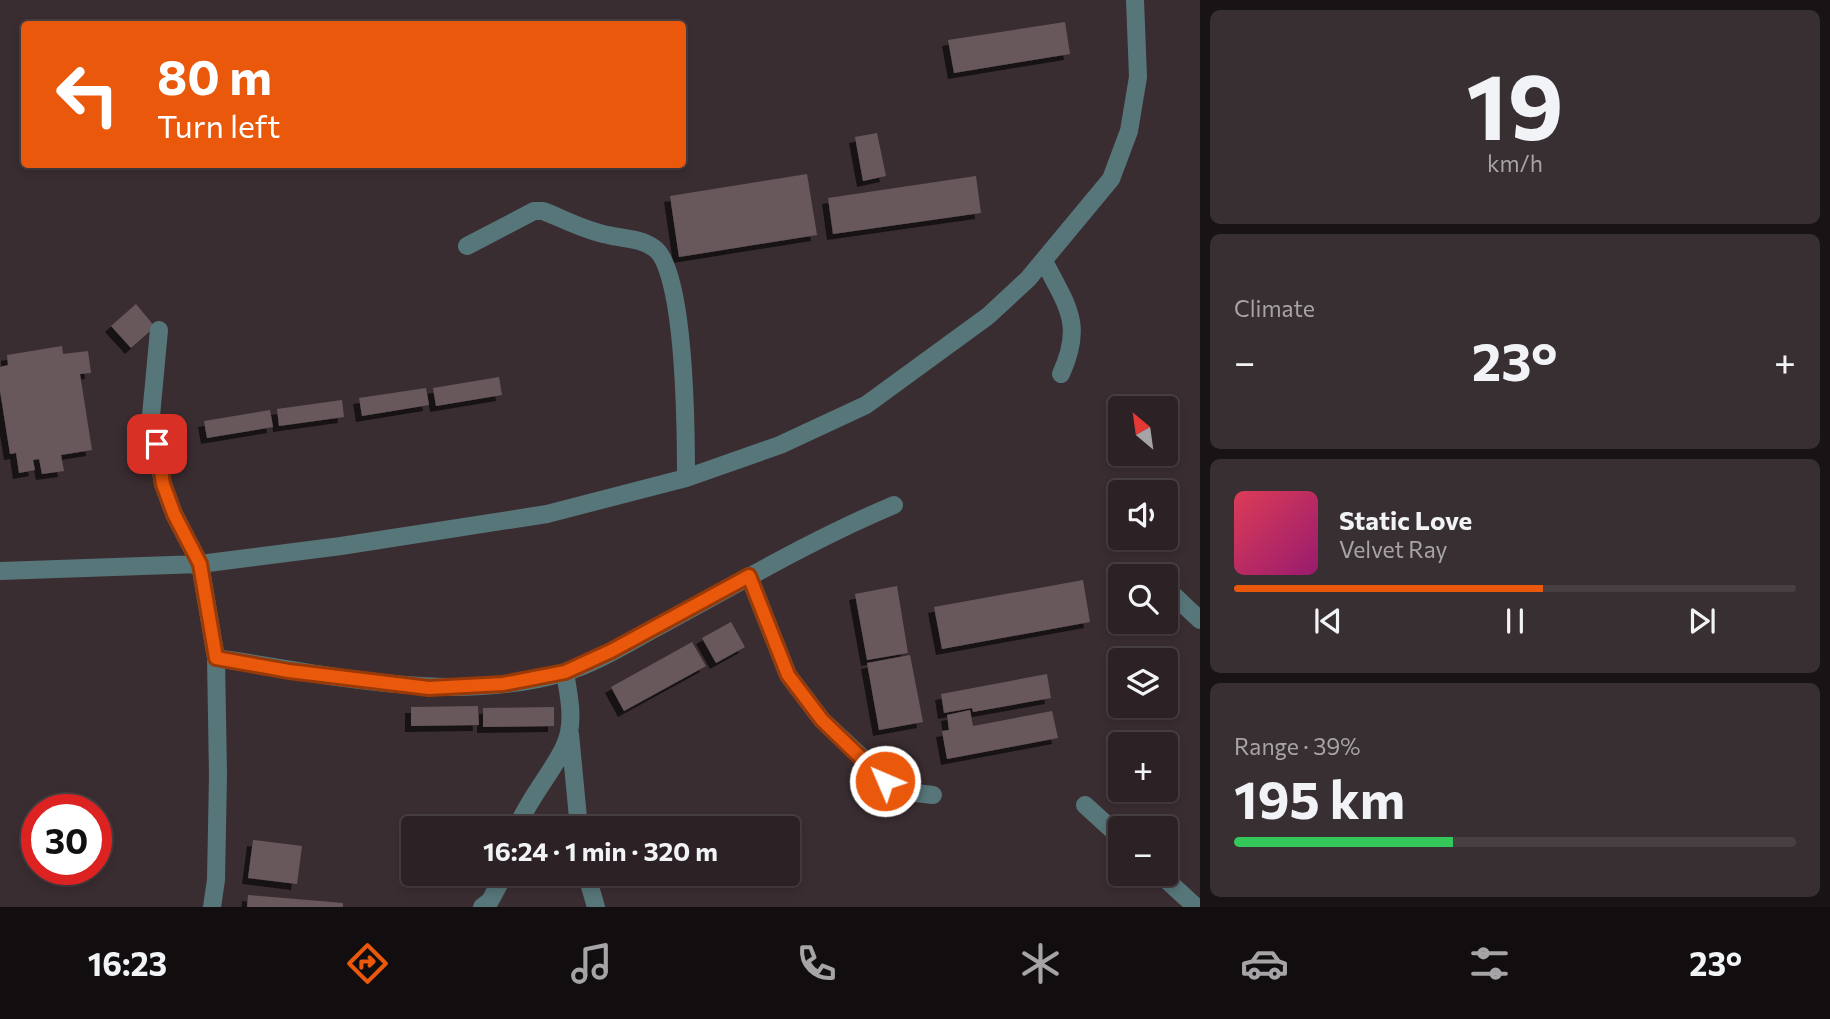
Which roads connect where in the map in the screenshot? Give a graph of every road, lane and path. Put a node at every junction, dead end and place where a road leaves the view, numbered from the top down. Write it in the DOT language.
graph roads {
  1 [pos="1135,0"];
  2 [pos="467,246"];
  3 [pos="1044,261"];
  4 [pos="159,330"];
  5 [pos="1060,374"];
  6 [pos="686,478"];
  7 [pos="894,505"];
  8 [pos="200,564"];
  9 [pos="0,571"];
  10 [pos="749,576"];
  11 [pos="1178,599"];
  12 [pos="1200,620"];
  13 [pos="216,658"];
  14 [pos="565,672"];
  15 [pos="569,732"];
  16 [pos="933,795"];
  17 [pos="1085,805"];
  18 [pos="522,816"];
  19 [pos="578,816"];
  20 [pos="1108,826"];
  21 [pos="498,886"];
  22 [pos="590,886"];
  23 [pos="1173,886"];
  24 [pos="212,907"];
  25 [pos="482,907"];
  26 [pos="596,907"];
  27 [pos="1196,907"];
  1 -- 3 [label="street"];
  2 -- 6 [label="street"];
  3 -- 5 [label="street"];
  3 -- 6 [label="street"];
  4 -- 8 [label="street"];
  6 -- 8 [label="street"];
  7 -- 10 [label="street"];
  8 -- 9 [label="street"];
  8 -- 13 [label="street"];
  10 -- 14 [label="street"];
  10 -- 16 [label="street"];
  11 -- 12 [label="street"];
  13 -- 14 [label="street"];
  13 -- 24 [label="street"];
  14 -- 15 [label="street"];
  15 -- 18 [label="street"];
  15 -- 19 [label="street"];
  17 -- 20 [label="street"];
  21 -- 25 [label="street"];
  22 -- 26 [label="street"];
  23 -- 27 [label="street"];
}
